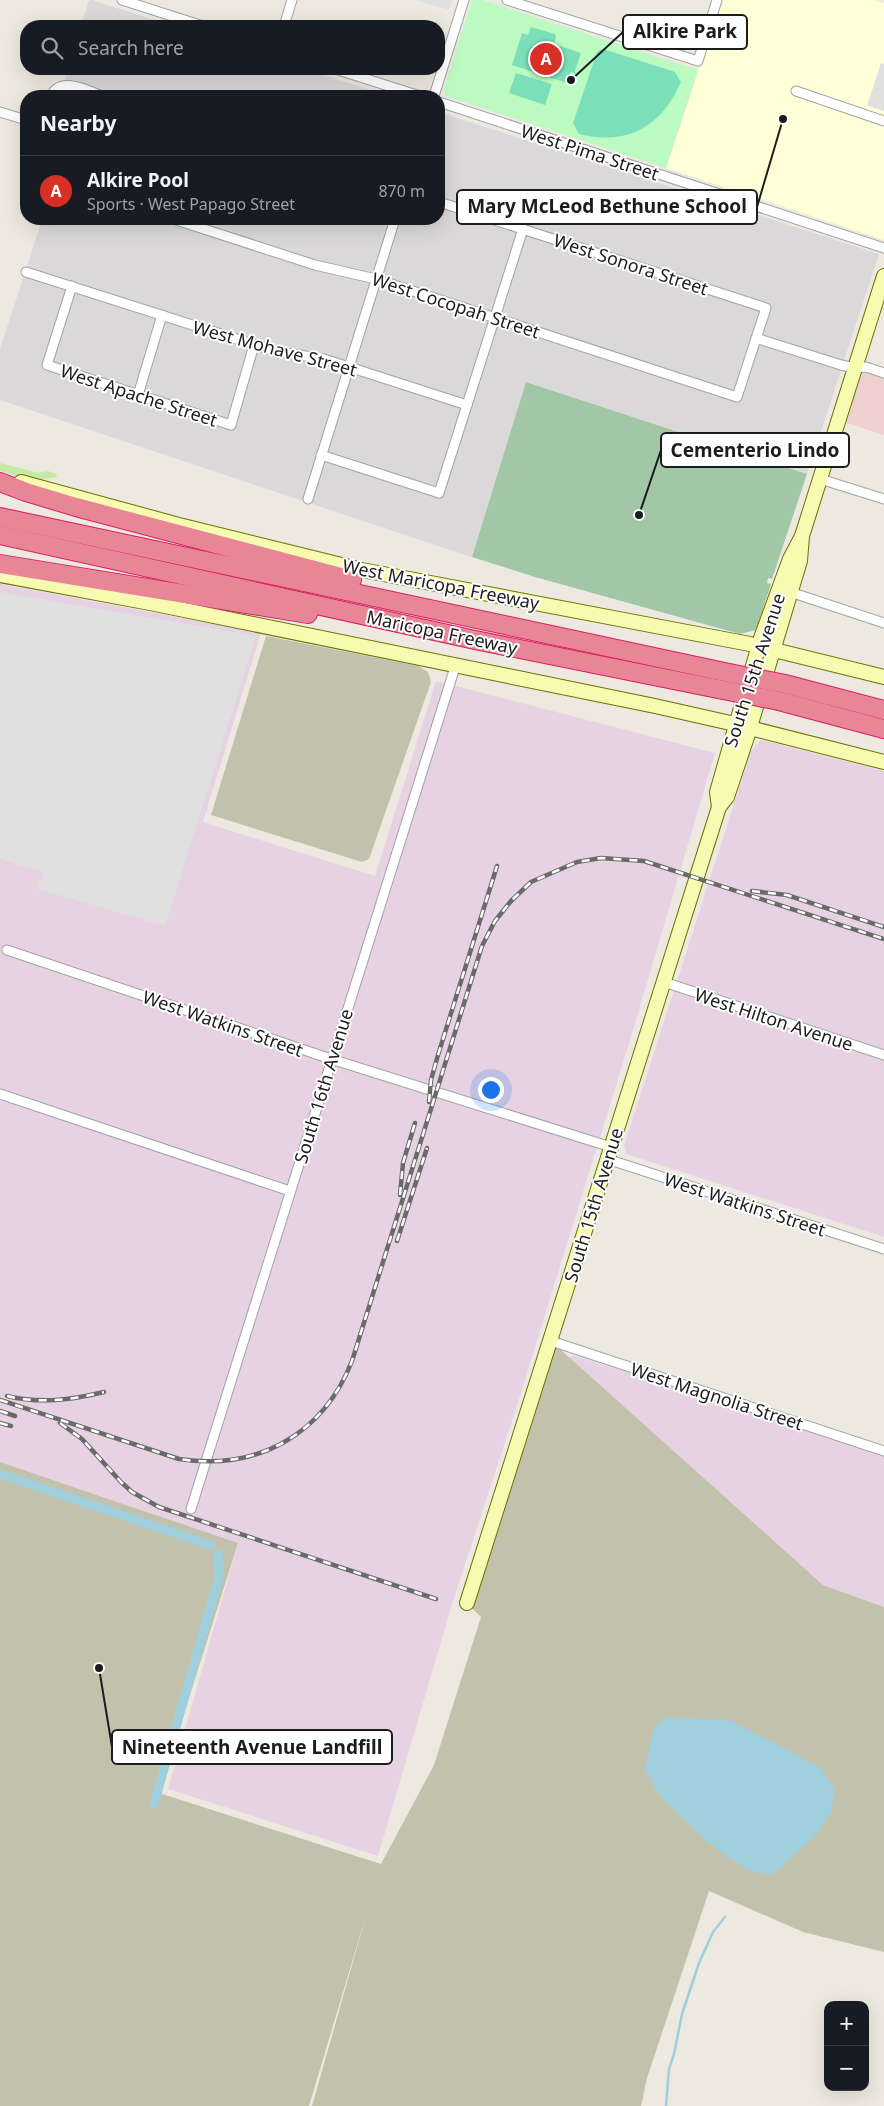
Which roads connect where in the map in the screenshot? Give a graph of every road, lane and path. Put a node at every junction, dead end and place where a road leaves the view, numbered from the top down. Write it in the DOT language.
graph roads {
  1 [pos="122,0"];
  2 [pos="292,0"];
  3 [pos="464,0"];
  4 [pos="507,0"];
  5 [pos="717,0"];
  6 [pos="184,20"];
  7 [pos="286,20"];
  8 [pos="445,61"];
  9 [pos="355,75"];
  10 [pos="441,75"];
  11 [pos="55,90"];
  12 [pos="84,90"];
  13 [pos="401,90"];
  14 [pos="436,90"];
  15 [pos="796,91"];
  16 [pos="445,104"];
  17 [pos="0,112"];
  18 [pos="20,118"];
  19 [pos="884,121"];
  20 [pos="445,204"];
  21 [pos="191,225"];
  22 [pos="393,225"];
  23 [pos="523,229"];
  24 [pos="884,248"];
  25 [pos="26,272"];
  26 [pos="884,276"];
  27 [pos="376,279"];
  28 [pos="72,286"];
  29 [pos="162,315"];
  30 [pos="494,316"];
  31 [pos="756,338"];
  32 [pos="254,345"];
  33 [pos="349,367"];
  34 [pos="855,368"];
  35 [pos="884,373"];
  36 [pos="138,395"];
  37 [pos="467,405"];
  38 [pos="321,455"];
  39 [pos="820,478"];
  40 [pos="0,480"];
  41 [pos="308,499"];
  42 [pos="884,499"];
  43 [pos="0,517"];
  44 [pos="0,535"];
  45 [pos="0,564"];
  46 [pos="0,575"];
  47 [pos="785,591"];
  48 [pos="434,609"];
  49 [pos="884,623"];
  50 [pos="406,625"];
  51 [pos="758,646"];
  52 [pos="774,650"];
  53 [pos="456,664"];
  54 [pos="884,677"];
  55 [pos="782,693"];
  56 [pos="884,710"];
  57 [pos="736,724"];
  58 [pos="750,729"];
  59 [pos="884,729"];
  60 [pos="884,762"];
  61 [pos="720,807"];
  62 [pos="7,950"];
  63 [pos="664,982"];
  64 [pos="884,1055"];
  65 [pos="331,1059"];
  66 [pos="0,1094"];
  67 [pos="609,1153"];
  68 [pos="290,1191"];
  69 [pos="884,1249"];
  70 [pos="551,1341"];
  71 [pos="884,1451"];
  72 [pos="191,1509"];
  73 [pos="467,1603"];
  1 -- 6 [label="street"];
  2 -- 7 [label="street"];
  3 -- 8 [label="street"];
  4 -- 5 [label="street"];
  9 -- 13 [label="street"];
  10 -- 14 [label="street"];
  11 -- 12 [label="street"];
  15 -- 19 [label="street"];
  16 -- 24 [label="street, West Pima Street"];
  17 -- 18 [label="street"];
  20 -- 23 [label="street, West Sonora Street"];
  21 -- 27 [label="street, West Cocopah Street"];
  22 -- 27 [label="street"];
  23 -- 30 [label="street"];
  23 -- 31 [label="street, West Sonora Street"];
  25 -- 28 [label="street, West Mohave Street"];
  26 -- 34 [label="main road, South 15th Avenue"];
  27 -- 30 [label="street, West Cocopah Street"];
  27 -- 33 [label="street"];
  28 -- 29 [label="street, West Mohave Street"];
  28 -- 36 [label="street, West Apache Street"];
  29 -- 32 [label="street, West Mohave Street"];
  29 -- 36 [label="street"];
  30 -- 31 [label="street, West Cocopah Street"];
  30 -- 37 [label="street"];
  31 -- 34 [label="street"];
  32 -- 33 [label="street, West Mohave Street"];
  32 -- 36 [label="street, West Apache Street"];
  33 -- 37 [label="street, West Mohave Street"];
  33 -- 38 [label="street"];
  34 -- 35 [label="street"];
  34 -- 39 [label="main road, South 15th Avenue"];
  37 -- 38 [label="street"];
  38 -- 41 [label="street"];
  39 -- 42 [label="street"];
  39 -- 47 [label="main road, South 15th Avenue"];
  40 -- 48 [label="highway"];
  40 -- 51 [label="main road, West Maricopa Freeway"];
  43 -- 48 [label="highway, Maricopa Freeway"];
  44 -- 50 [label="highway, Maricopa Freeway"];
  45 -- 50 [label="highway"];
  46 -- 53 [label="main road"];
  47 -- 49 [label="street"];
  47 -- 51 [label="main road, South 15th Avenue"];
  47 -- 52 [label="main road, South 15th Avenue"];
  48 -- 55 [label="highway, Maricopa Freeway, bridge"];
  50 -- 55 [label="highway, Maricopa Freeway, bridge"];
  51 -- 52 [label="main road, West Maricopa Freeway"];
  51 -- 57 [label="main road, South 15th Avenue"];
  52 -- 54 [label="main road, West Maricopa Freeway"];
  52 -- 58 [label="main road, South 15th Avenue"];
  53 -- 57 [label="main road"];
  53 -- 65 [label="street, South 16th Avenue"];
  55 -- 56 [label="highway, Maricopa Freeway"];
  55 -- 59 [label="highway, Maricopa Freeway"];
  57 -- 58 [label="main road"];
  57 -- 61 [label="main road, South 15th Avenue"];
  58 -- 60 [label="main road"];
  58 -- 61 [label="main road, South 15th Avenue"];
  61 -- 63 [label="main road, South 15th Avenue"];
  62 -- 65 [label="street, West Watkins Street"];
  63 -- 64 [label="street, West Hilton Avenue"];
  63 -- 67 [label="main road, South 15th Avenue"];
  65 -- 67 [label="street, West Watkins Street"];
  65 -- 68 [label="street, South 16th Avenue"];
  66 -- 68 [label="street"];
  67 -- 69 [label="street, West Watkins Street"];
  67 -- 70 [label="main road, South 15th Avenue"];
  68 -- 72 [label="street, South 16th Avenue"];
  70 -- 71 [label="street, West Magnolia Street"];
  70 -- 73 [label="main road, South 15th Avenue"];
}
